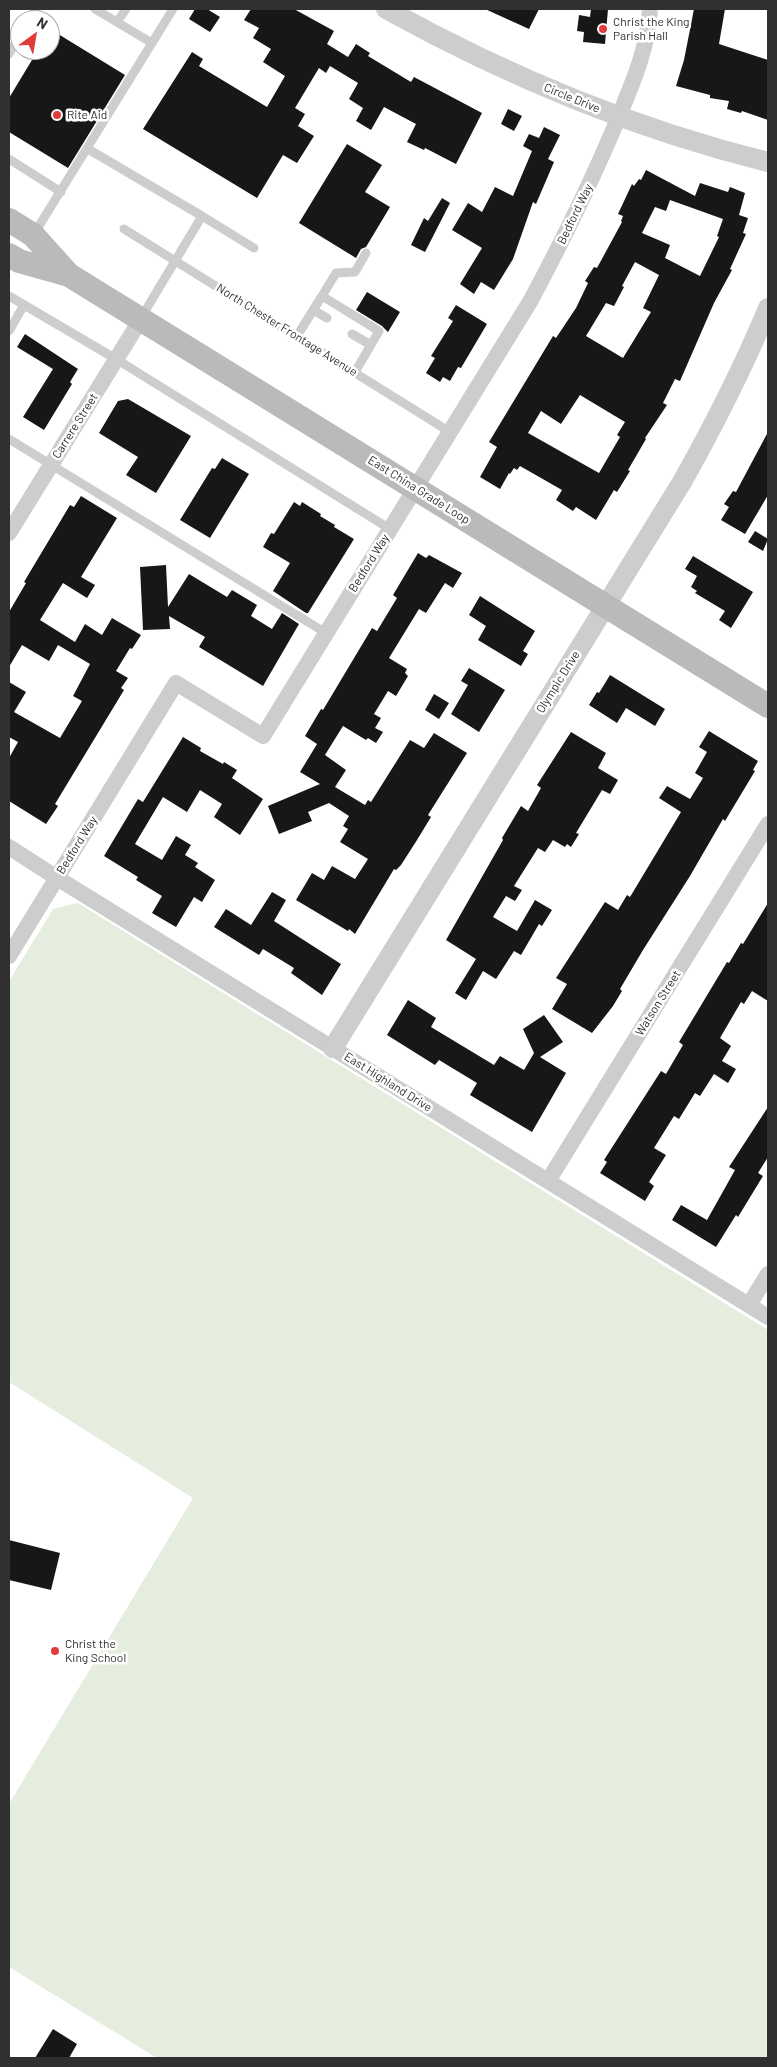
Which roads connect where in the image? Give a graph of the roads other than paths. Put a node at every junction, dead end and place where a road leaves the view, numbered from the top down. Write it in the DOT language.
graph roads {
  1 [pos="95,9"];
  2 [pos="126,9"];
  3 [pos="173,9"];
  4 [pos="386,9"];
  5 [pos="650,9"];
  6 [pos="117,22"];
  7 [pos="152,43"];
  8 [pos="618,117"];
  9 [pos="88,149"];
  10 [pos="9,159"];
  11 [pos="768,162"];
  12 [pos="61,192"];
  13 [pos="202,216"];
  14 [pos="9,220"];
  15 [pos="124,230"];
  16 [pos="33,235"];
  17 [pos="254,248"];
  18 [pos="366,253"];
  19 [pos="9,255"];
  20 [pos="174,261"];
  21 [pos="69,275"];
  22 [pos="9,296"];
  23 [pos="322,296"];
  24 [pos="24,305"];
  25 [pos="768,308"];
  26 [pos="313,310"];
  27 [pos="327,318"];
  28 [pos="141,319"];
  29 [pos="9,331"];
  30 [pos="352,334"];
  31 [pos="297,336"];
  32 [pos="371,346"];
  33 [pos="116,359"];
  34 [pos="355,372"];
  35 [pos="450,432"];
  36 [pos="9,439"];
  37 [pos="51,464"];
  38 [pos="416,488"];
  39 [pos="390,529"];
  40 [pos="9,533"];
  41 [pos="606,606"];
  42 [pos="326,633"];
  43 [pos="768,706"];
  44 [pos="768,824"];
  45 [pos="9,846"];
  46 [pos="57,878"];
  47 [pos="9,956"];
  48 [pos="333,1048"];
  49 [pos="548,1181"];
  50 [pos="768,1274"];
  51 [pos="749,1305"];
  52 [pos="768,1317"];
  1 -- 6 [label="lane"];
  2 -- 6 [label="lane"];
  3 -- 7 [label="lane"];
  4 -- 8 [label="street, Circle Drive"];
  5 -- 8 [label="street, Bedford Way"];
  6 -- 7 [label="lane"];
  7 -- 9 [label="lane"];
  8 -- 11 [label="street, Circle Drive"];
  8 -- 35 [label="street, Bedford Way"];
  9 -- 12 [label="lane"];
  9 -- 13 [label="lane"];
  10 -- 12 [label="lane"];
  12 -- 16 [label="lane"];
  13 -- 17 [label="lane"];
  13 -- 20 [label="lane"];
  14 -- 16 [label="main road, East China Grade Loop"];
  15 -- 20 [label="lane, North Chester Frontage Avenue"];
  16 -- 21 [label="main road, East China Grade Loop"];
  18 -- 23 [label="lane"];
  19 -- 21 [label="main road, East China Grade Loop"];
  20 -- 28 [label="lane"];
  20 -- 31 [label="lane, North Chester Frontage Avenue"];
  21 -- 28 [label="main road, East China Grade Loop"];
  22 -- 24 [label="lane"];
  23 -- 26 [label="lane"];
  23 -- 32 [label="lane"];
  24 -- 29 [label="lane"];
  24 -- 33 [label="lane"];
  25 -- 41 [label="street, Olympic Drive"];
  26 -- 27 [label="lane"];
  26 -- 31 [label="lane"];
  28 -- 33 [label="street, Carrere Street"];
  28 -- 38 [label="main road, East China Grade Loop"];
  30 -- 32 [label="lane"];
  31 -- 34 [label="lane, North Chester Frontage Avenue"];
  32 -- 34 [label="lane"];
  33 -- 37 [label="street, Carrere Street"];
  33 -- 39 [label="lane"];
  34 -- 35 [label="lane, North Chester Frontage Avenue"];
  35 -- 38 [label="street, Bedford Way"];
  36 -- 37 [label="lane"];
  37 -- 40 [label="street, Carrere Street"];
  37 -- 42 [label="lane"];
  38 -- 39 [label="street, Bedford Way"];
  38 -- 41 [label="main road, East China Grade Loop"];
  39 -- 42 [label="street, Bedford Way"];
  41 -- 43 [label="main road, East China Grade Loop"];
  41 -- 48 [label="street, Olympic Drive"];
  42 -- 46 [label="street, Bedford Way"];
  44 -- 49 [label="street, Watson Street"];
  45 -- 46 [label="street, East Highland Drive"];
  46 -- 47 [label="street, Bedford Way"];
  46 -- 48 [label="street, East Highland Drive"];
  48 -- 49 [label="street, East Highland Drive"];
  49 -- 51 [label="street, East Highland Drive"];
  50 -- 51 [label="street"];
  51 -- 52 [label="street, East Highland Drive"];
}
